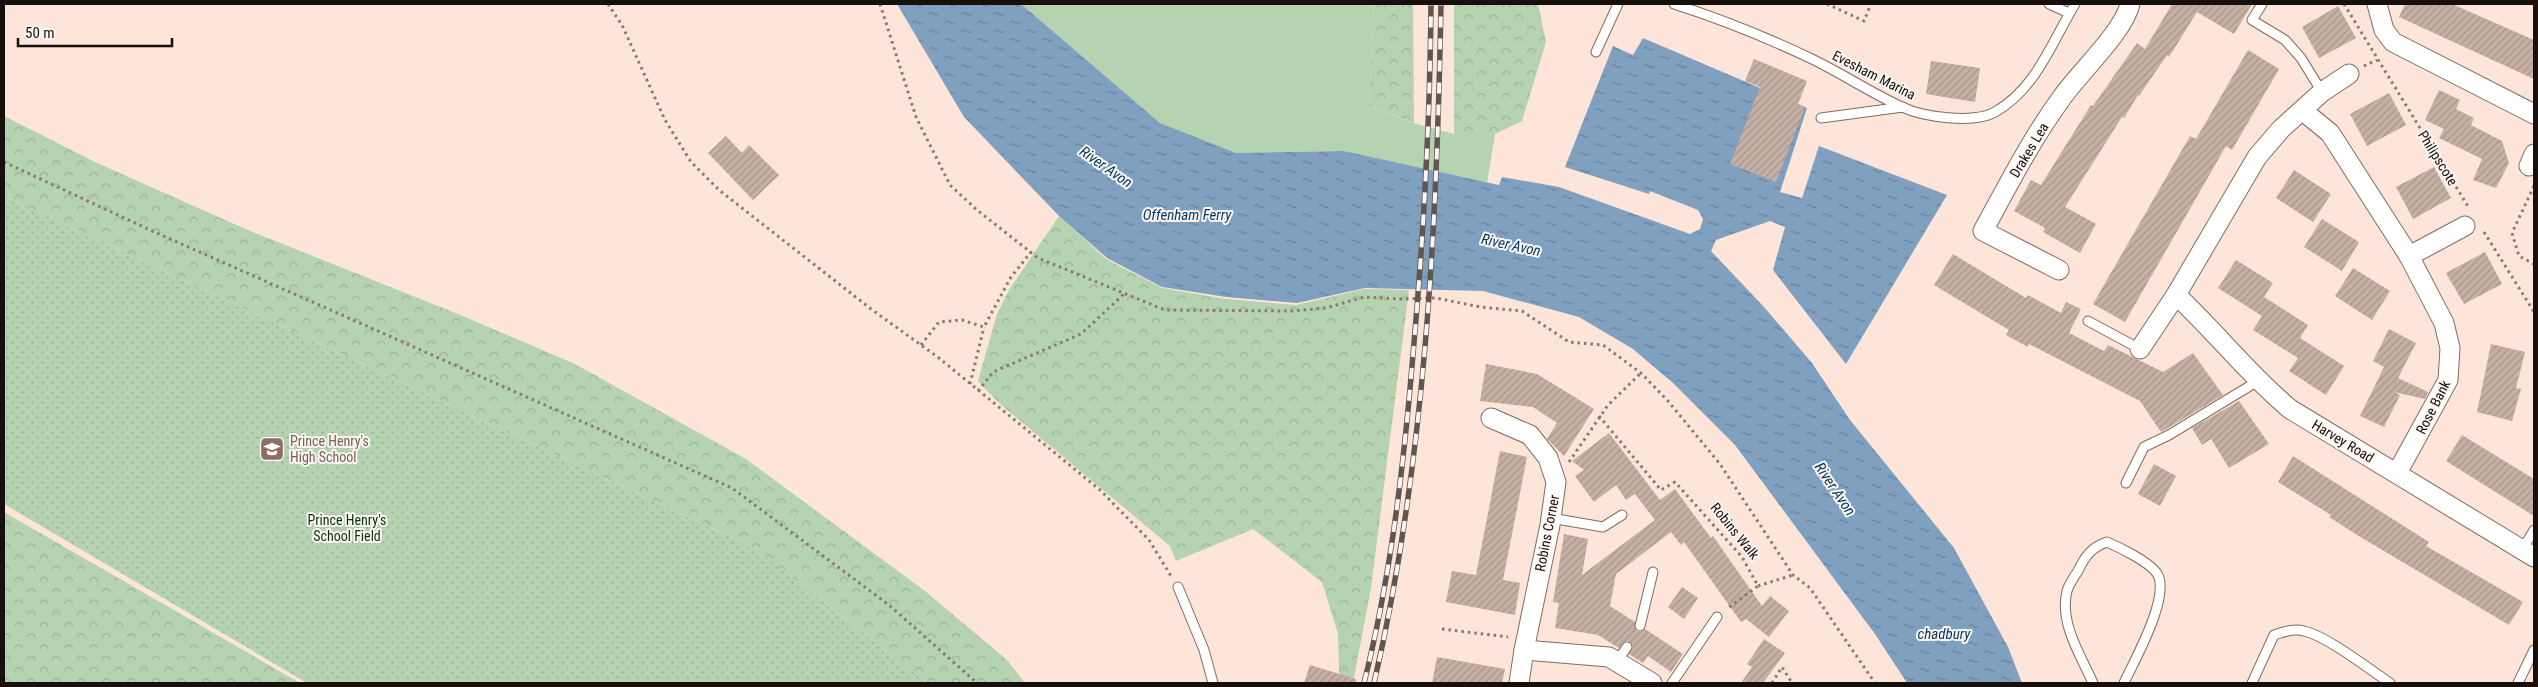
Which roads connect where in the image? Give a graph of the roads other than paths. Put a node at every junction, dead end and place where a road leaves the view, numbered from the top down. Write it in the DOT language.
graph roads {
  1 [pos="1618,4"];
  2 [pos="1674,4"];
  3 [pos="2049,4"];
  4 [pos="2075,4"];
  5 [pos="2130,4"];
  6 [pos="2262,4"];
  7 [pos="2377,4"];
  8 [pos="2069,13"];
  9 [pos="1596,52"];
  10 [pos="2349,74"];
  11 [pos="2322,92"];
  12 [pos="1902,108"];
  13 [pos="2303,111"];
  14 [pos="2534,114"];
  15 [pos="1821,118"];
  16 [pos="2473,222"];
  17 [pos="2409,256"];
  18 [pos="2059,270"];
  19 [pos="2176,295"];
  20 [pos="2088,321"];
  21 [pos="2140,349"];
  22 [pos="2258,381"];
  23 [pos="1491,418"];
  24 [pos="2397,473"];
  25 [pos="2126,483"];
  26 [pos="1622,515"];
  27 [pos="1551,518"];
  28 [pos="2534,530"];
  29 [pos="2528,553"];
  30 [pos="1653,572"];
  31 [pos="1178,587"];
  32 [pos="1717,617"];
  33 [pos="1640,626"];
  34 [pos="1525,645"];
  35 [pos="2534,650"];
  36 [pos="1214,683"];
  37 [pos="1519,683"];
  38 [pos="1652,683"];
  39 [pos="1672,683"];
  40 [pos="2093,683"];
  41 [pos="2124,683"];
  42 [pos="2252,683"];
  43 [pos="2390,683"];
  44 [pos="2518,683"];
  1 -- 9 [label="lane"];
  2 -- 12 [label="lane, Evesham Marina"];
  3 -- 8 [label="lane"];
  4 -- 8 [label="lane, Evesham Marina"];
  5 -- 18 [label="street, Drakes Lea"];
  6 -- 11 [label="lane"];
  7 -- 14 [label="street"];
  8 -- 12 [label="lane, Evesham Marina"];
  10 -- 11 [label="street"];
  11 -- 13 [label="street"];
  12 -- 15 [label="lane"];
  13 -- 17 [label="street, Rose Bank"];
  13 -- 19 [label="street"];
  16 -- 17 [label="street"];
  17 -- 24 [label="street, Rose Bank"];
  19 -- 21 [label="street"];
  19 -- 22 [label="street, Harvey Road"];
  20 -- 21 [label="lane"];
  22 -- 24 [label="street, Harvey Road"];
  22 -- 25 [label="lane"];
  23 -- 27 [label="street, Robins Corner"];
  24 -- 29 [label="street, Harvey Road"];
  26 -- 27 [label="lane"];
  27 -- 34 [label="street, Robins Corner"];
  28 -- 29 [label="lane"];
  30 -- 33 [label="lane"];
  31 -- 36 [label="lane"];
  32 -- 39 [label="lane"];
  34 -- 37 [label="street, Robins Corner"];
  34 -- 38 [label="street"];
  35 -- 44 [label="lane"];
  40 -- 41 [label="lane"];
  42 -- 43 [label="lane"];
}
